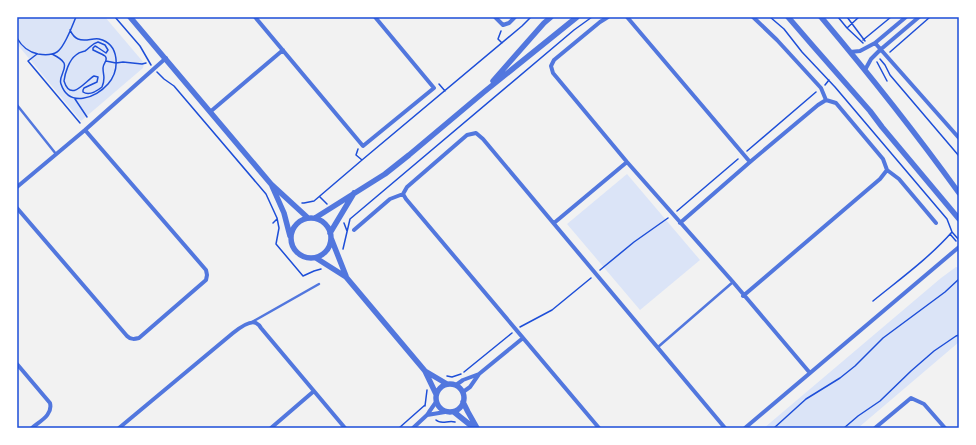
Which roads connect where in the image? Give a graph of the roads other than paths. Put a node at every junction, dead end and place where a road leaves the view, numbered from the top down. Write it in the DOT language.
graph roads {
  1 [pos="130,17"];
  2 [pos="255,17"];
  3 [pos="375,17"];
  4 [pos="495,17"];
  5 [pos="515,17"];
  6 [pos="551,17"];
  7 [pos="577,17"];
  8 [pos="608,17"];
  9 [pos="627,17"];
  10 [pos="753,17"];
  11 [pos="788,17"];
  12 [pos="820,17"];
  13 [pos="906,17"];
  14 [pos="919,17"];
  15 [pos="875,43"];
  16 [pos="283,50"];
  17 [pos="880,50"];
  18 [pos="850,52"];
  19 [pos="166,58"];
  20 [pos="865,70"];
  21 [pos="484,92"];
  22 [pos="826,100"];
  23 [pos="17,105"];
  24 [pos="210,112"];
  25 [pos="85,130"];
  26 [pos="959,138"];
  27 [pos="56,154"];
  28 [pos="626,162"];
  29 [pos="750,162"];
  30 [pos="887,170"];
  31 [pos="271,184"];
  32 [pos="17,187"];
  33 [pos="355,192"];
  34 [pos="959,193"];
  35 [pos="403,194"];
  36 [pos="17,208"];
  37 [pos="308,218"];
  38 [pos="315,218"];
  39 [pos="959,219"];
  40 [pos="554,223"];
  41 [pos="680,223"];
  42 [pos="936,223"];
  43 [pos="354,230"];
  44 [pos="290,236"];
  45 [pos="331,236"];
  46 [pos="959,247"];
  47 [pos="316,258"];
  48 [pos="346,277"];
  49 [pos="733,282"];
  50 [pos="319,284"];
  51 [pos="744,296"];
  52 [pos="252,322"];
  53 [pos="523,338"];
  54 [pos="658,347"];
  55 [pos="17,364"];
  56 [pos="425,371"];
  57 [pos="810,373"];
  58 [pos="480,374"];
  59 [pos="447,384"];
  60 [pos="456,385"];
  61 [pos="314,391"];
  62 [pos="463,392"];
  63 [pos="436,394"];
  64 [pos="436,402"];
  65 [pos="463,402"];
  66 [pos="445,412"];
  67 [pos="454,412"];
  68 [pos="427,415"];
  69 [pos="32,428"];
  70 [pos="119,428"];
  71 [pos="271,428"];
  72 [pos="345,428"];
  73 [pos="413,428"];
  74 [pos="474,428"];
  75 [pos="477,428"];
  76 [pos="599,428"];
  77 [pos="725,428"];
  78 [pos="745,428"];
  79 [pos="875,428"];
  80 [pos="945,428"];
  1 -- 19 [label="street"];
  2 -- 16 [label="street"];
  3 -- 16 [label="street"];
  4 -- 5 [label="street"];
  6 -- 21 [label="street"];
  7 -- 21 [label="street"];
  8 -- 28 [label="street"];
  9 -- 29 [label="street"];
  10 -- 22 [label="street"];
  11 -- 39 [label="street"];
  12 -- 18 [label="street"];
  13 -- 15 [label="street"];
  14 -- 17 [label="street"];
  15 -- 17 [label="street"];
  15 -- 18 [label="street"];
  16 -- 24 [label="street"];
  17 -- 20 [label="street"];
  17 -- 26 [label="street"];
  18 -- 20 [label="street"];
  19 -- 24 [label="street"];
  19 -- 25 [label="street"];
  20 -- 34 [label="street"];
  21 -- 33 [label="street"];
  22 -- 29 [label="street"];
  22 -- 30 [label="street"];
  23 -- 27 [label="lane"];
  24 -- 31 [label="street"];
  25 -- 27 [label="street"];
  25 -- 36 [label="street"];
  27 -- 32 [label="street"];
  28 -- 40 [label="street"];
  28 -- 41 [label="street"];
  29 -- 41 [label="street"];
  30 -- 42 [label="street"];
  30 -- 51 [label="street"];
  31 -- 37 [label="street"];
  31 -- 44 [label="street"];
  33 -- 38 [label="street"];
  33 -- 45 [label="street"];
  35 -- 40 [label="street"];
  35 -- 43 [label="street"];
  35 -- 53 [label="street"];
  37 -- 38 [label="street"];
  37 -- 44 [label="street"];
  38 -- 45 [label="street"];
  40 -- 54 [label="street"];
  41 -- 49 [label="street"];
  44 -- 47 [label="street"];
  45 -- 47 [label="street"];
  45 -- 48 [label="street"];
  46 -- 57 [label="street"];
  47 -- 48 [label="street"];
  48 -- 56 [label="street"];
  49 -- 51 [label="street"];
  49 -- 54 [label="lane"];
  50 -- 52 [label="lane"];
  51 -- 57 [label="street"];
  52 -- 61 [label="street"];
  52 -- 70 [label="street"];
  53 -- 58 [label="street"];
  53 -- 76 [label="street"];
  54 -- 77 [label="street"];
  55 -- 69 [label="street"];
  56 -- 59 [label="street"];
  56 -- 63 [label="street"];
  57 -- 78 [label="street"];
  58 -- 60 [label="street"];
  58 -- 62 [label="street"];
  59 -- 60 [label="street"];
  59 -- 63 [label="street"];
  60 -- 62 [label="street"];
  61 -- 71 [label="street"];
  61 -- 72 [label="street"];
  62 -- 65 [label="street"];
  63 -- 64 [label="street"];
  64 -- 66 [label="street"];
  64 -- 68 [label="street"];
  65 -- 67 [label="street"];
  65 -- 75 [label="street"];
  66 -- 67 [label="street"];
  66 -- 68 [label="street"];
  67 -- 74 [label="street"];
  68 -- 73 [label="street"];
  79 -- 80 [label="street"];
}
